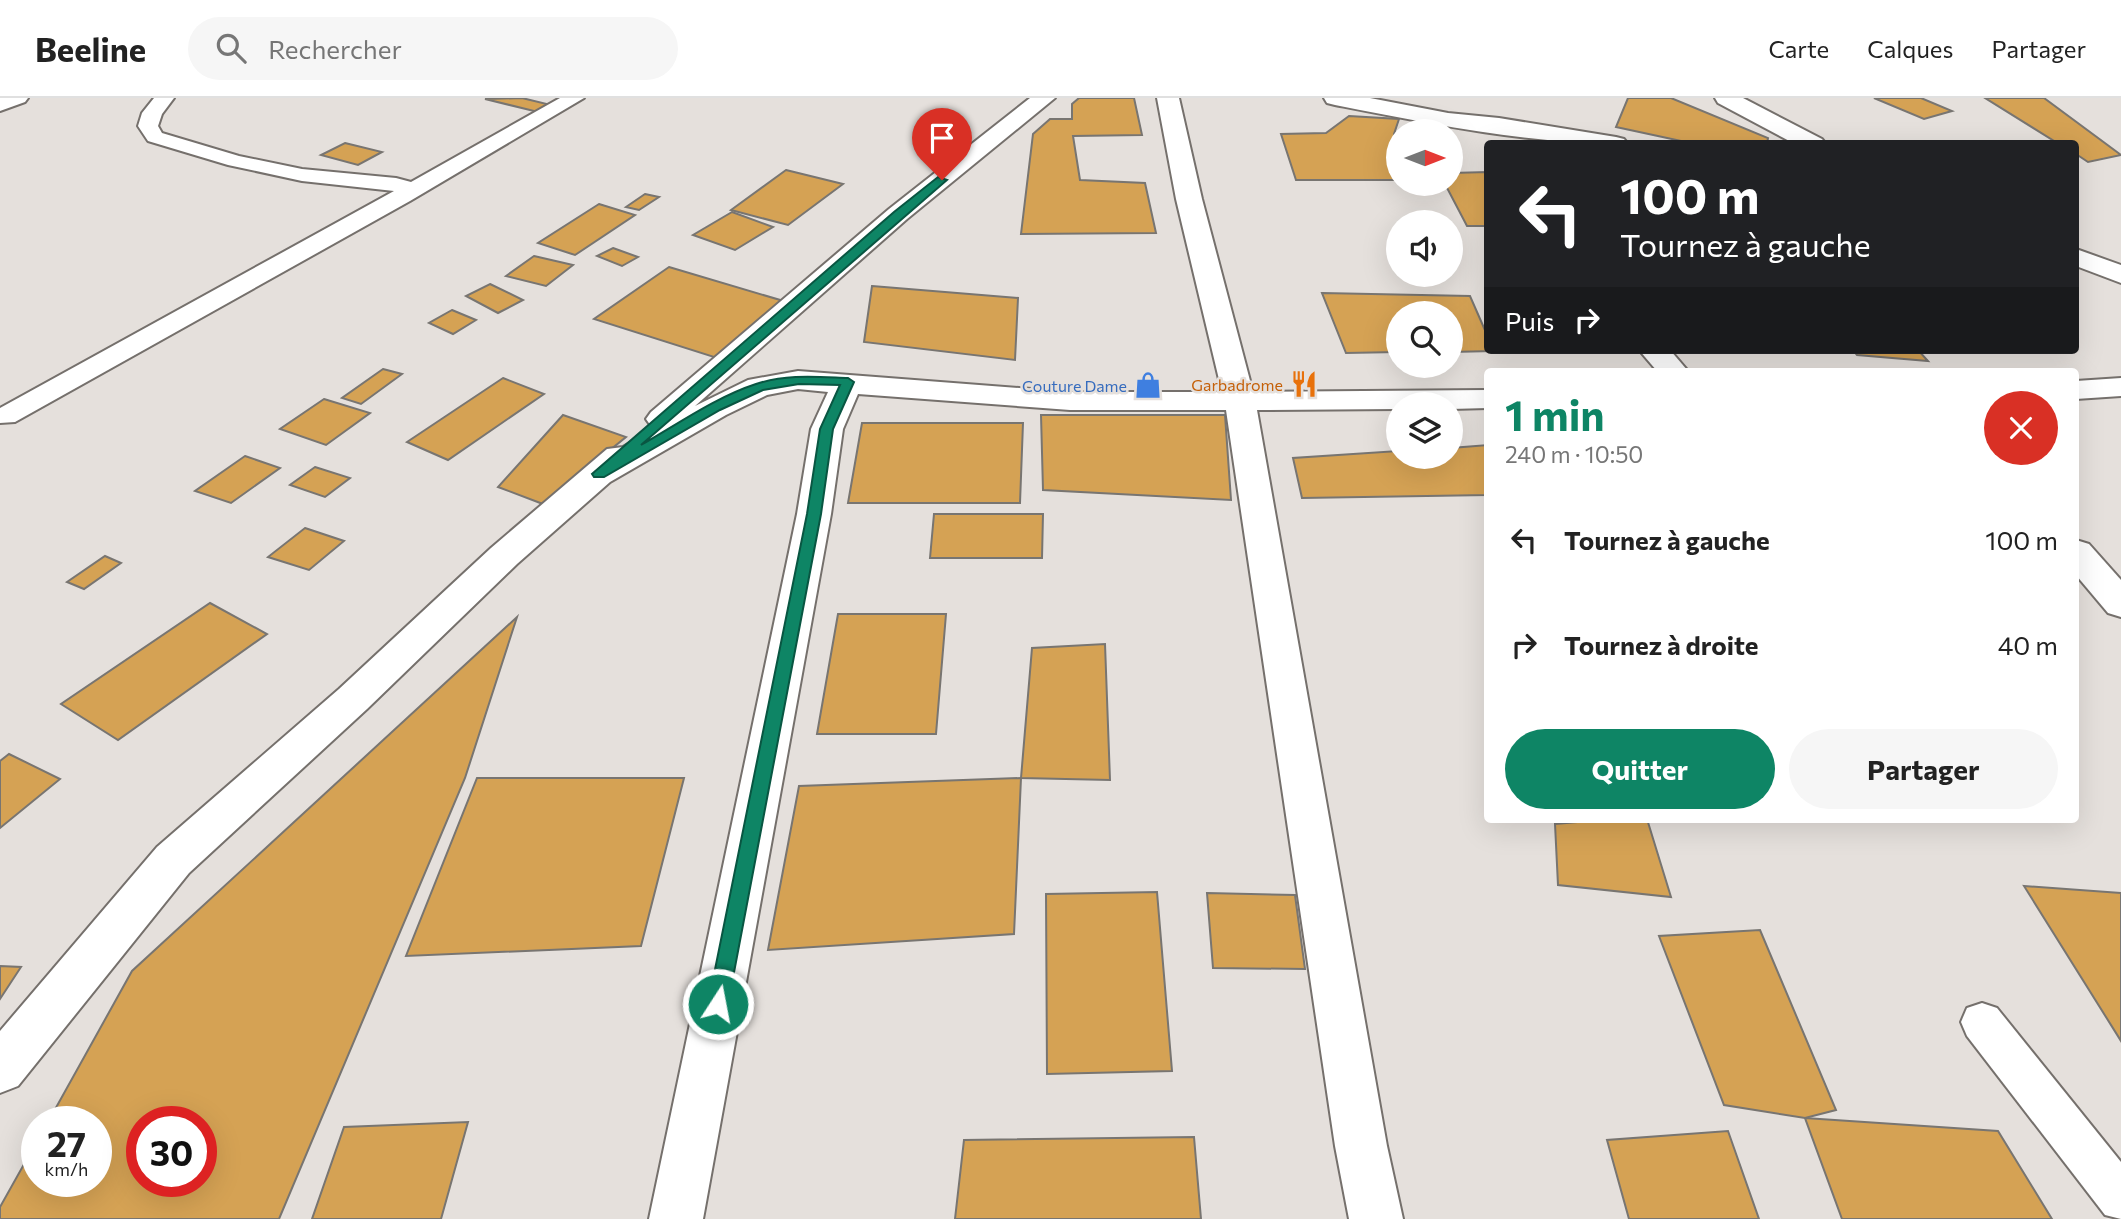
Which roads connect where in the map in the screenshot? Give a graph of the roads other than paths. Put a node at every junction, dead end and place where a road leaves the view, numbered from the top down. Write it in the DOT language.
graph roads {
  1 [pos="18,98"];
  2 [pos="164,98"];
  3 [pos="574,98"];
  4 [pos="1044,98"];
  5 [pos="1168,98"];
  6 [pos="1335,98"];
  7 [pos="1726,98"];
  8 [pos="0,105"];
  9 [pos="1505,134"];
  10 [pos="1572,140"];
  11 [pos="1806,140"];
  12 [pos="402,196"];
  13 [pos="2079,258"];
  14 [pos="2121,275"];
  15 [pos="1658,354"];
  16 [pos="1670,368"];
  17 [pos="848,382"];
  18 [pos="2121,387"];
  19 [pos="2079,390"];
  20 [pos="1484,399"];
  21 [pos="1240,401"];
  22 [pos="2,417"];
  23 [pos="599,474"];
  24 [pos="2079,555"];
  25 [pos="2121,604"];
  26 [pos="1982,1022"];
  27 [pos="0,1069"];
  28 [pos="2121,1199"];
  29 [pos="676,1219"];
  30 [pos="1376,1219"];
  1 -- 8 [label="lane"];
  2 -- 12 [label="lane"];
  3 -- 12 [label="lane"];
  4 -- 23 [label="street"];
  5 -- 21 [label="street"];
  6 -- 9 [label="street"];
  7 -- 11 [label="street"];
  9 -- 10 [label="street"];
  12 -- 22 [label="lane"];
  13 -- 14 [label="street"];
  15 -- 16 [label="street"];
  17 -- 21 [label="street"];
  17 -- 23 [label="street"];
  17 -- 29 [label="street"];
  18 -- 19 [label="street"];
  20 -- 21 [label="street"];
  21 -- 30 [label="street"];
  23 -- 27 [label="street"];
  24 -- 25 [label="street"];
  26 -- 28 [label="lane"];
}
